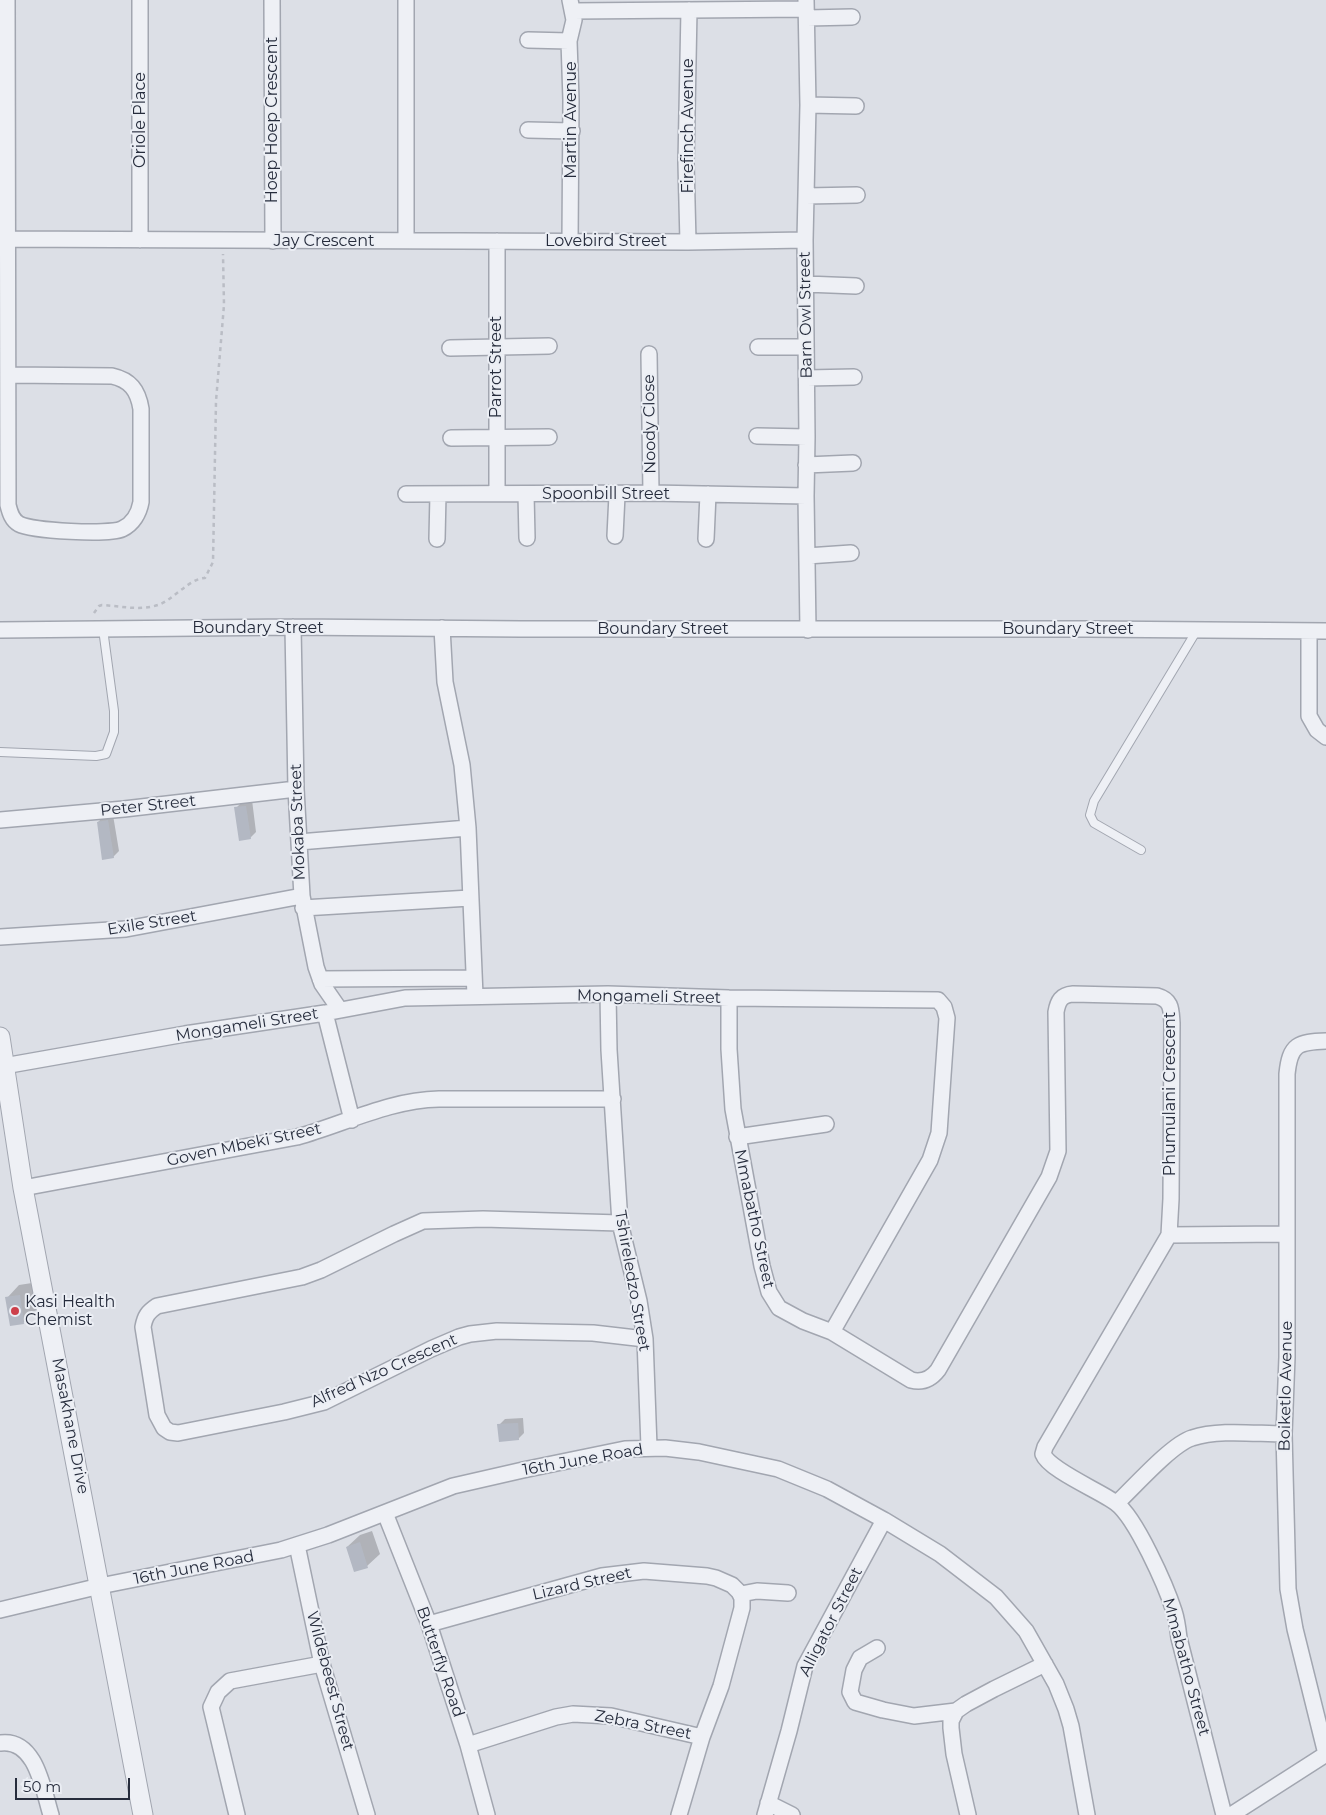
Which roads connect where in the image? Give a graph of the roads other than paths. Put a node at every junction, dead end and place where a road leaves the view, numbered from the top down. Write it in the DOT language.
graph roads {
  1 [pos="7,0"];
  2 [pos="140,0"];
  3 [pos="272,0"];
  4 [pos="406,0"];
  5 [pos="653,5"];
  6 [pos="571,6"];
  7 [pos="806,9"];
  8 [pos="689,10"];
  9 [pos="852,17"];
  10 [pos="528,40"];
  11 [pos="569,41"];
  12 [pos="808,105"];
  13 [pos="856,106"];
  14 [pos="528,130"];
  15 [pos="572,131"];
  16 [pos="857,195"];
  17 [pos="806,196"];
  18 [pos="4,239"];
  19 [pos="140,240"];
  20 [pos="570,240"];
  21 [pos="805,240"];
  22 [pos="273,241"];
  23 [pos="406,241"];
  24 [pos="497,241"];
  25 [pos="688,242"];
  26 [pos="806,284"];
  27 [pos="856,286"];
  28 [pos="549,346"];
  29 [pos="758,347"];
  30 [pos="806,347"];
  31 [pos="450,348"];
  32 [pos="496,348"];
  33 [pos="649,354"];
  34 [pos="9,375"];
  35 [pos="854,377"];
  36 [pos="807,378"];
  37 [pos="757,436"];
  38 [pos="496,437"];
  39 [pos="807,437"];
  40 [pos="451,438"];
  41 [pos="549,438"];
  42 [pos="853,463"];
  43 [pos="806,465"];
  44 [pos="496,493"];
  45 [pos="406,494"];
  46 [pos="438,494"];
  47 [pos="526,494"];
  48 [pos="651,494"];
  49 [pos="708,494"];
  50 [pos="617,495"];
  51 [pos="806,496"];
  52 [pos="615,536"];
  53 [pos="526,538"];
  54 [pos="437,539"];
  55 [pos="706,539"];
  56 [pos="851,553"];
  57 [pos="807,556"];
  58 [pos="293,627"];
  59 [pos="442,628"];
  60 [pos="98,629"];
  61 [pos="0,630"];
  62 [pos="808,630"];
  63 [pos="1197,630"];
  64 [pos="1326,631"];
  65 [pos="1309,632"];
  66 [pos="1326,736"];
  67 [pos="0,752"];
  68 [pos="296,790"];
  69 [pos="0,820"];
  70 [pos="468,828"];
  71 [pos="299,842"];
  72 [pos="1141,850"];
  73 [pos="470,898"];
  74 [pos="302,902"];
  75 [pos="0,937"];
  76 [pos="474,978"];
  77 [pos="320,979"];
  78 [pos="608,994"];
  79 [pos="475,996"];
  80 [pos="729,998"];
  81 [pos="333,1011"];
  82 [pos="0,1037"];
  83 [pos="1326,1041"];
  84 [pos="4,1066"];
  85 [pos="613,1099"];
  86 [pos="352,1120"];
  87 [pos="826,1124"];
  88 [pos="737,1137"];
  89 [pos="24,1188"];
  90 [pos="620,1223"];
  91 [pos="1286,1234"];
  92 [pos="1169,1235"];
  93 [pos="832,1332"];
  94 [pos="645,1339"];
  95 [pos="919,1381"];
  96 [pos="1284,1434"];
  97 [pos="649,1447"];
  98 [pos="1043,1450"];
  99 [pos="1117,1503"];
  100 [pos="385,1513"];
  101 [pos="884,1520"];
  102 [pos="297,1545"];
  103 [pos="100,1586"];
  104 [pos="788,1593"];
  105 [pos="741,1594"];
  106 [pos="0,1610"];
  107 [pos="429,1624"];
  108 [pos="877,1648"];
  109 [pos="322,1664"];
  110 [pos="1045,1664"];
  111 [pos="956,1712"];
  112 [pos="702,1737"];
  113 [pos="0,1743"];
  114 [pos="468,1745"];
  115 [pos="1326,1754"];
  116 [pos="766,1809"];
  117 [pos="51,1815"];
  118 [pos="143,1815"];
  119 [pos="237,1815"];
  120 [pos="368,1815"];
  121 [pos="487,1815"];
  122 [pos="679,1815"];
  123 [pos="792,1815"];
  124 [pos="968,1815"];
  125 [pos="1087,1815"];
  126 [pos="1224,1815"];
  127 [pos="1230,1815"];
  1 -- 18 [label="street"];
  2 -- 19 [label="street, Oriole Place"];
  3 -- 22 [label="street, Hoep Hoep Crescent"];
  4 -- 23 [label="street"];
  5 -- 6 [label="street"];
  5 -- 8 [label="street"];
  6 -- 11 [label="street, Martin Avenue"];
  7 -- 8 [label="street"];
  7 -- 9 [label="street"];
  7 -- 12 [label="street, Barn Owl Street"];
  8 -- 25 [label="street, Firefinch Avenue"];
  10 -- 11 [label="street"];
  11 -- 15 [label="street, Martin Avenue"];
  12 -- 13 [label="street"];
  12 -- 17 [label="street, Barn Owl Street"];
  14 -- 15 [label="street"];
  15 -- 20 [label="street, Martin Avenue"];
  16 -- 17 [label="street"];
  17 -- 21 [label="street, Barn Owl Street"];
  18 -- 19 [label="street, Jay Crescent"];
  18 -- 34 [label="street"];
  19 -- 22 [label="street, Jay Crescent"];
  20 -- 24 [label="street, Lovebird Street"];
  20 -- 25 [label="street, Lovebird Street"];
  21 -- 25 [label="street, Lovebird Street"];
  21 -- 26 [label="street, Barn Owl Street"];
  22 -- 23 [label="street, Jay Crescent"];
  23 -- 24 [label="street, Lovebird Street"];
  24 -- 32 [label="street, Parrot Street"];
  26 -- 27 [label="street"];
  26 -- 30 [label="street, Barn Owl Street"];
  28 -- 32 [label="street"];
  29 -- 30 [label="street"];
  30 -- 36 [label="street, Barn Owl Street"];
  31 -- 32 [label="street"];
  32 -- 38 [label="street, Parrot Street"];
  33 -- 48 [label="street, Noody Close"];
  34 -- 34 [label="street"];
  35 -- 36 [label="street"];
  36 -- 39 [label="street, Barn Owl Street"];
  37 -- 39 [label="street"];
  38 -- 40 [label="street"];
  38 -- 41 [label="street"];
  38 -- 44 [label="street, Parrot Street"];
  39 -- 43 [label="street, Barn Owl Street"];
  42 -- 43 [label="street"];
  43 -- 51 [label="street, Barn Owl Street"];
  44 -- 46 [label="street, Spoonbill Street"];
  44 -- 47 [label="street, Spoonbill Street"];
  45 -- 46 [label="street, Spoonbill Street"];
  46 -- 54 [label="street"];
  47 -- 50 [label="street, Spoonbill Street"];
  47 -- 53 [label="street"];
  48 -- 49 [label="street, Spoonbill Street"];
  48 -- 50 [label="street, Spoonbill Street"];
  49 -- 51 [label="street, Spoonbill Street"];
  49 -- 55 [label="street"];
  50 -- 52 [label="street"];
  51 -- 57 [label="street, Barn Owl Street"];
  56 -- 57 [label="street"];
  57 -- 62 [label="street, Barn Owl Street"];
  58 -- 59 [label="street, Boundary Street"];
  58 -- 60 [label="street, Boundary Street"];
  58 -- 68 [label="street, Mokaba Street"];
  59 -- 62 [label="street, Boundary Street"];
  59 -- 70 [label="street"];
  60 -- 61 [label="street, Boundary Street"];
  60 -- 67 [label="lane"];
  62 -- 63 [label="street, Boundary Street"];
  63 -- 65 [label="street, Boundary Street"];
  63 -- 72 [label="lane"];
  64 -- 65 [label="street, Boundary Street"];
  65 -- 66 [label="street"];
  68 -- 69 [label="street, Peter Street"];
  68 -- 71 [label="street, Mokaba Street"];
  70 -- 71 [label="street"];
  70 -- 73 [label="street"];
  71 -- 74 [label="street, Mokaba Street"];
  73 -- 74 [label="street, Exile Street"];
  73 -- 76 [label="street"];
  74 -- 75 [label="street, Exile Street"];
  74 -- 77 [label="street, Mokaba Street"];
  76 -- 77 [label="street"];
  76 -- 79 [label="street"];
  77 -- 81 [label="street, Mokaba Street"];
  78 -- 79 [label="street, Mongameli Street"];
  78 -- 80 [label="street, Mongameli Street"];
  78 -- 85 [label="street, Tshireledzo Street"];
  79 -- 81 [label="street, Mongameli Street"];
  80 -- 88 [label="street, Mmabatho Street"];
  80 -- 93 [label="street, Mongameli Street"];
  81 -- 84 [label="street, Mongameli Street"];
  81 -- 86 [label="street, Mokaba Street"];
  82 -- 84 [label="street, Masakhane Drive"];
  83 -- 91 [label="street, Boiketlo Avenue"];
  84 -- 89 [label="street, Masakhane Drive"];
  85 -- 86 [label="street, Goven Mbeki Street"];
  85 -- 90 [label="street, Tshireledzo Street"];
  86 -- 89 [label="street, Goven Mbeki Street"];
  87 -- 88 [label="street"];
  88 -- 93 [label="street, Mmabatho Street"];
  89 -- 103 [label="street, Masakhane Drive"];
  90 -- 94 [label="street, Tshireledzo Street"];
  90 -- 94 [label="street, Alfred Nzo Crescent"];
  91 -- 92 [label="street"];
  91 -- 96 [label="street, Boiketlo Avenue"];
  92 -- 95 [label="street, Phumulani Crescent"];
  92 -- 98 [label="street, Phumulani Crescent"];
  93 -- 95 [label="street, Mmabatho Street"];
  94 -- 97 [label="street, Tshireledzo Street"];
  96 -- 99 [label="street"];
  96 -- 115 [label="street, Boiketlo Avenue"];
  97 -- 100 [label="street, 16th June Road"];
  97 -- 101 [label="street, 16th June Road"];
  98 -- 99 [label="street, Mmabatho Street"];
  99 -- 126 [label="street, Mmabatho Street"];
  100 -- 102 [label="street, 16th June Road"];
  100 -- 107 [label="street, Butterfly Road"];
  101 -- 110 [label="street, 16th June Road"];
  101 -- 116 [label="street, Alligator Street"];
  102 -- 103 [label="street, 16th June Road"];
  102 -- 109 [label="street, Wildebeest Street"];
  103 -- 106 [label="street, 16th June Road"];
  103 -- 118 [label="street, Masakhane Drive"];
  104 -- 105 [label="street"];
  105 -- 107 [label="street, Lizard Street"];
  105 -- 112 [label="street"];
  107 -- 114 [label="street, Butterfly Road"];
  108 -- 111 [label="street"];
  109 -- 119 [label="street"];
  109 -- 120 [label="street, Wildebeest Street"];
  110 -- 111 [label="street"];
  110 -- 125 [label="street, 16th June Road"];
  111 -- 124 [label="street"];
  112 -- 114 [label="street, Zebra Street"];
  112 -- 122 [label="street"];
  113 -- 117 [label="street"];
  114 -- 121 [label="street, Butterfly Road"];
  115 -- 127 [label="street"];
  116 -- 123 [label="street"];
}
